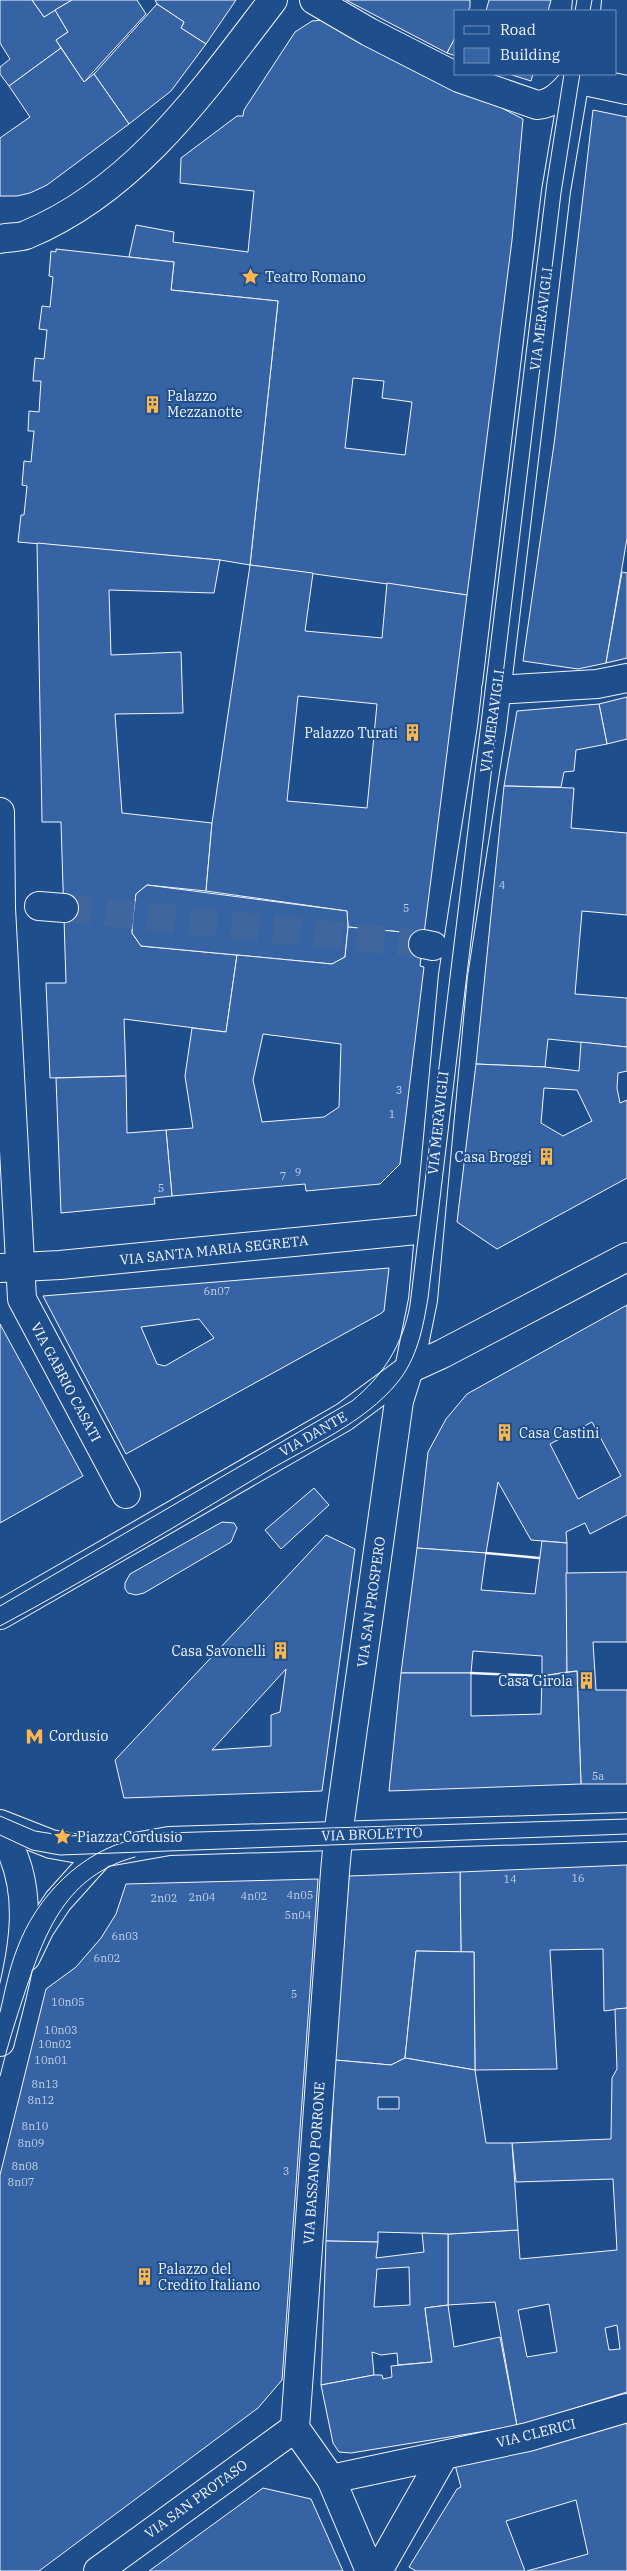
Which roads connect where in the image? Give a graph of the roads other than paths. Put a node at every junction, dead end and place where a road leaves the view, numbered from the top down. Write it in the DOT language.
graph roads {
  1 [pos="273,0"];
  2 [pos="314,0"];
  3 [pos="576,76"];
  4 [pos="627,90"];
  5 [pos="0,239"];
  6 [pos="627,678"];
  7 [pos="496,690"];
  8 [pos="0,812"];
  9 [pos="428,1229"];
  10 [pos="627,1257"];
  11 [pos="9,1267"];
  12 [pos="409,1369"];
  13 [pos="126,1494"];
  14 [pos="0,1615"];
  15 [pos="0,1824"];
  16 [pos="627,1827"];
  17 [pos="0,1831"];
  18 [pos="339,1836"];
  19 [pos="109,1851"];
  20 [pos="8,2008"];
  21 [pos="0,2042"];
  22 [pos="627,2408"];
  23 [pos="294,2428"];
  24 [pos="444,2455"];
  25 [pos="331,2479"];
  26 [pos="98,2571"];
  27 [pos="370,2571"];
  28 [pos="378,2571"];
  1 -- 5 [label="street"];
  2 -- 3 [label="street"];
  3 -- 4 [label="street"];
  3 -- 7 [label="street, VIA MERAVIGLI"];
  6 -- 7 [label="street"];
  7 -- 9 [label="street, VIA MERAVIGLI"];
  8 -- 11 [label="street, VIA GABRIO CASATI"];
  9 -- 11 [label="street, VIA SANTA MARIA SEGRETA"];
  9 -- 12 [label="street, VIA MERAVIGLI"];
  10 -- 12 [label="street, VIA DANTE"];
  11 -- 13 [label="street, VIA GABRIO CASATI"];
  12 -- 14 [label="street, VIA DANTE"];
  12 -- 18 [label="street, VIA SAN PROSPERO"];
  15 -- 19 [label="street"];
  16 -- 18 [label="street, VIA BROLETTO"];
  17 -- 20 [label="street"];
  18 -- 19 [label="street, VIA BROLETTO"];
  18 -- 23 [label="street, VIA BASSANO PORRONE"];
  19 -- 20 [label="street"];
  20 -- 21 [label="street"];
  22 -- 24 [label="street, VIA CLERICI"];
  23 -- 25 [label="street"];
  23 -- 26 [label="street, VIA SAN PROTASO"];
  24 -- 25 [label="street, VIA CLERICI"];
  24 -- 28 [label="street"];
  25 -- 27 [label="street"];
}
